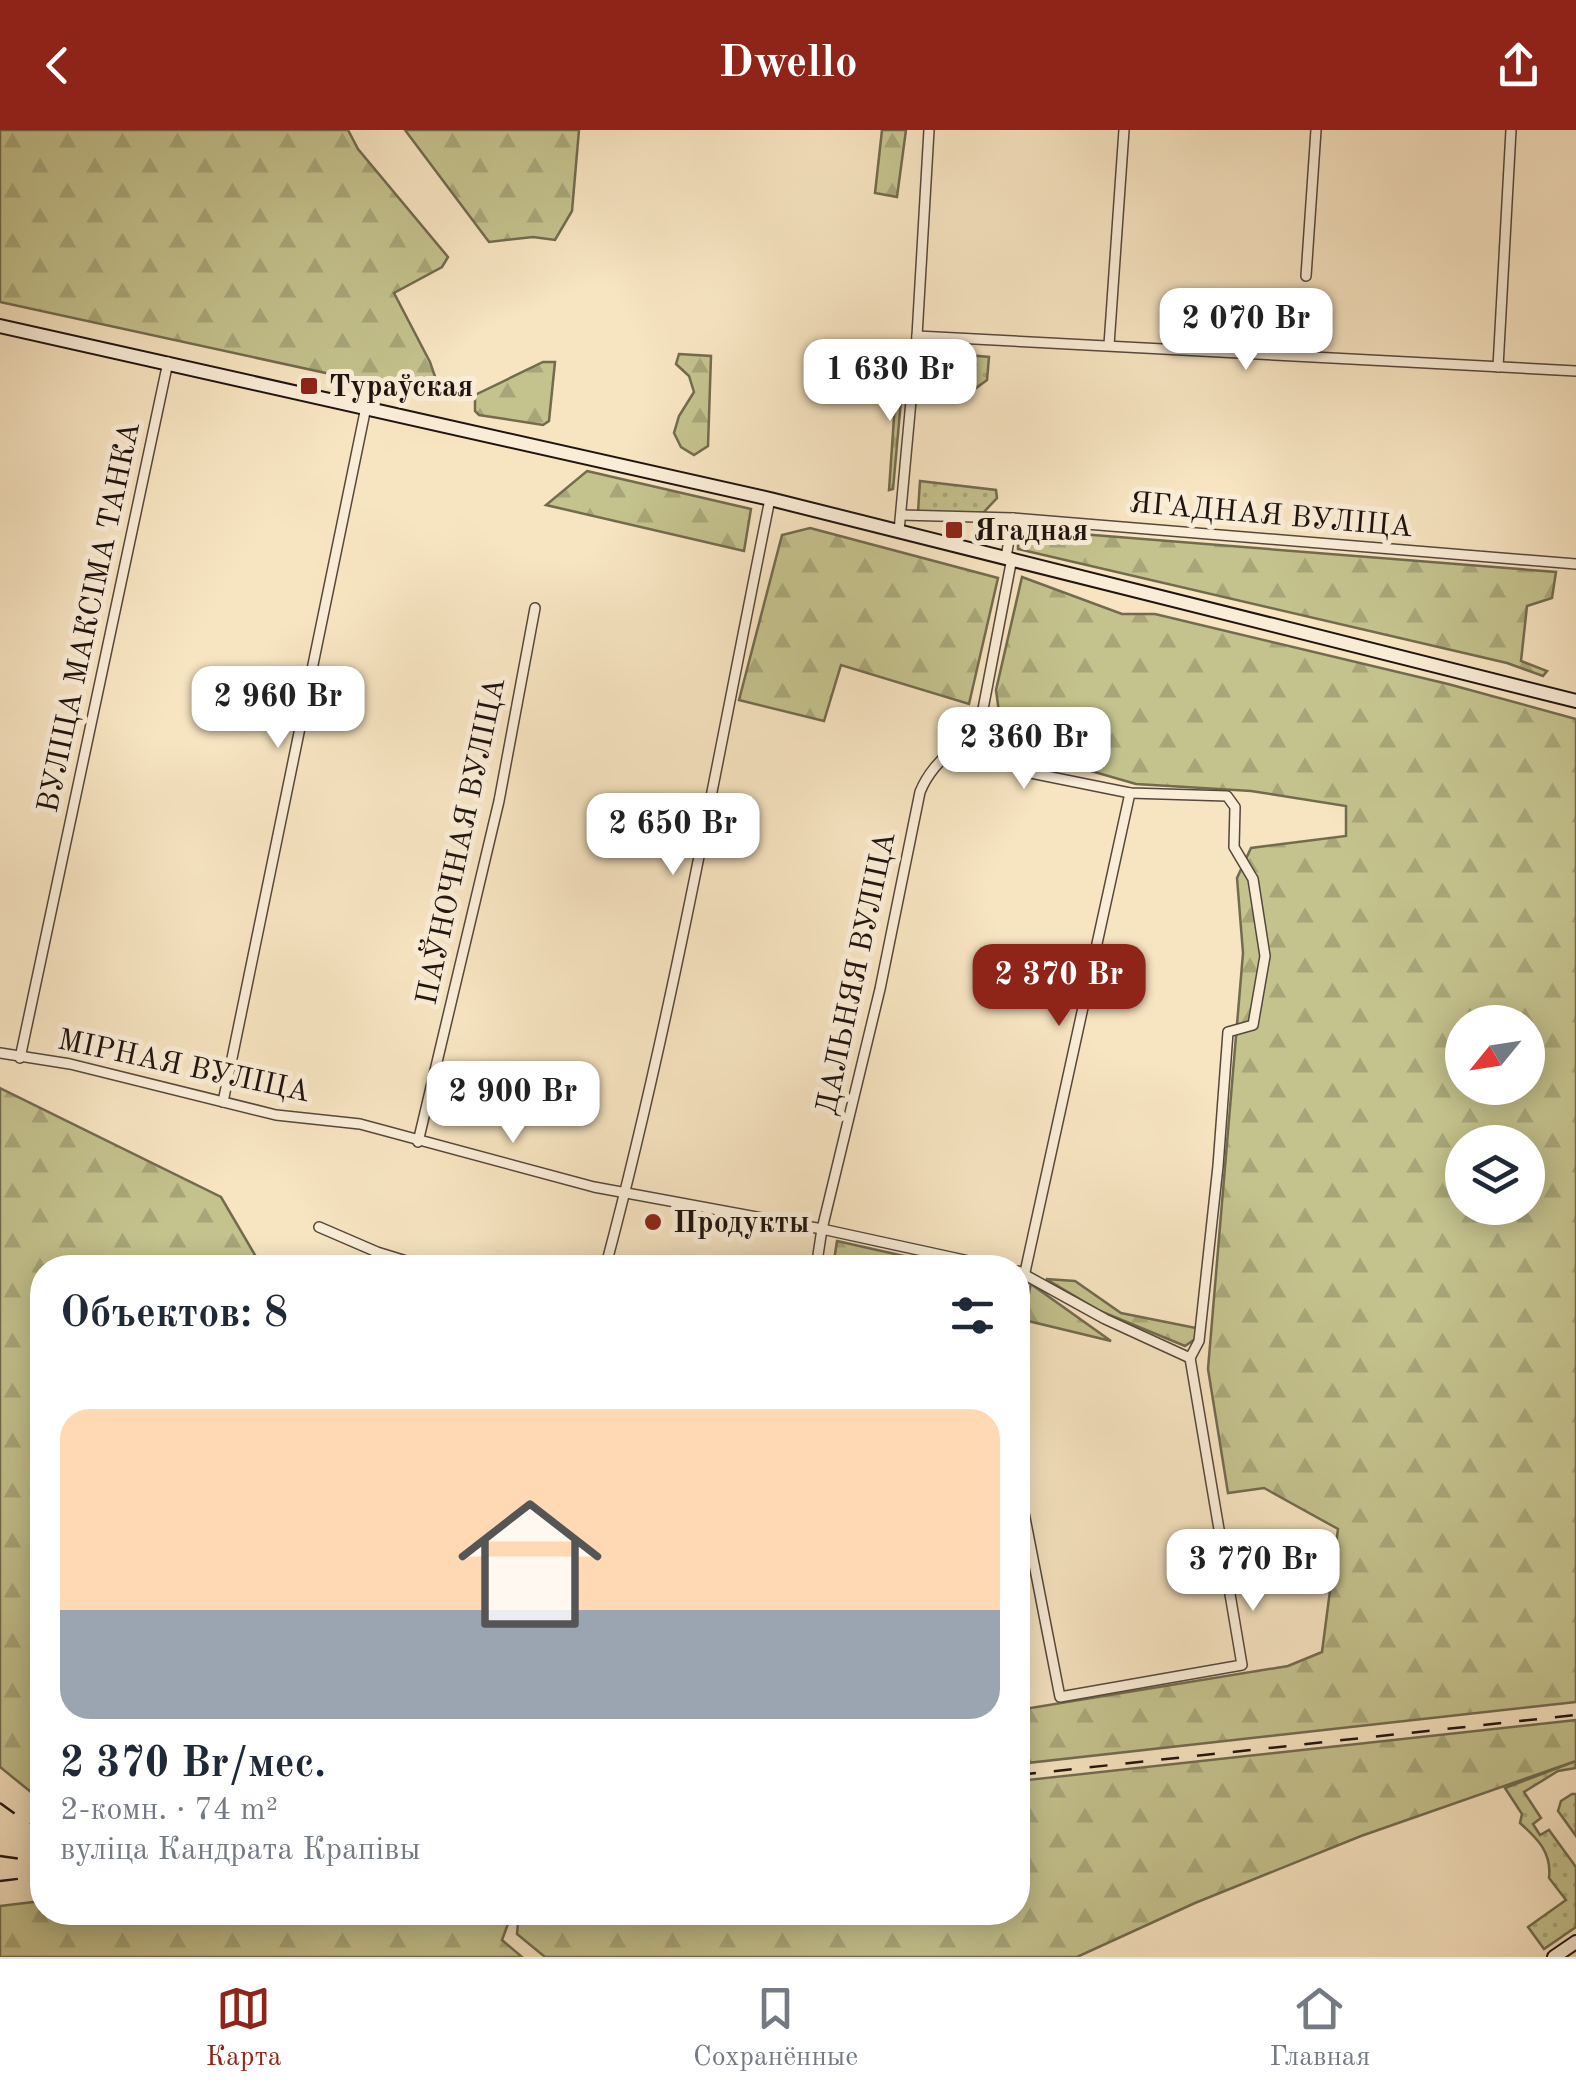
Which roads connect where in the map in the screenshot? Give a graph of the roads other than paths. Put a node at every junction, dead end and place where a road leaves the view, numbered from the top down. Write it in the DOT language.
graph roads {
  1 [pos="929,130"];
  2 [pos="1124,130"];
  3 [pos="1316,130"];
  4 [pos="1512,130"];
  5 [pos="1306,276"];
  6 [pos="0,326"];
  7 [pos="917,336"];
  8 [pos="1109,344"];
  9 [pos="168,362"];
  10 [pos="1498,367"];
  11 [pos="1576,371"];
  12 [pos="366,407"];
  13 [pos="770,499"];
  14 [pos="901,515"];
  15 [pos="1013,518"];
  16 [pos="900,531"];
  17 [pos="1009,558"];
  18 [pos="1576,564"];
  19 [pos="535,608"];
  20 [pos="1576,701"];
  21 [pos="983,708"];
  22 [pos="1130,794"];
  23 [pos="0,1056"];
  24 [pos="20,1058"];
  25 [pos="224,1102"];
  26 [pos="418,1142"];
  27 [pos="626,1191"];
  28 [pos="319,1227"];
  29 [pos="822,1229"];
  30 [pos="387,1255"];
  31 [pos="609,1255"];
  32 [pos="818,1255"];
  33 [pos="941,1255"];
  34 [pos="1026,1255"];
  35 [pos="1030,1277"];
  36 [pos="1190,1358"];
  37 [pos="1030,1543"];
  38 [pos="1576,1942"];
  39 [pos="1554,1957"];
  1 -- 7 [label="street"];
  2 -- 8 [label="street"];
  3 -- 5 [label="street"];
  4 -- 10 [label="street"];
  6 -- 9 [label="main road"];
  7 -- 8 [label="street"];
  7 -- 14 [label="street"];
  8 -- 10 [label="street"];
  9 -- 12 [label="main road"];
  9 -- 24 [label="street, ВУЛІЦА МАКСІМА ТАНКА"];
  10 -- 11 [label="street"];
  12 -- 13 [label="main road"];
  12 -- 25 [label="street"];
  13 -- 16 [label="main road"];
  13 -- 27 [label="street"];
  14 -- 15 [label="street, ЯГАДНАЯ ВУЛІЦА"];
  14 -- 16 [label="street"];
  15 -- 17 [label="street"];
  15 -- 18 [label="street, ЯГАДНАЯ ВУЛІЦА"];
  16 -- 17 [label="main road"];
  17 -- 20 [label="main road"];
  17 -- 21 [label="street"];
  19 -- 26 [label="street, ПАЎНОЧНАЯ ВУЛІЦА"];
  21 -- 22 [label="street"];
  21 -- 29 [label="street, ДАЛЬНЯЯ ВУЛІЦА"];
  22 -- 34 [label="street"];
  22 -- 36 [label="street"];
  23 -- 24 [label="street, МІРНАЯ ВУЛІЦА"];
  24 -- 25 [label="street, МІРНАЯ ВУЛІЦА"];
  25 -- 26 [label="street, МІРНАЯ ВУЛІЦА"];
  26 -- 27 [label="street, МІРНАЯ ВУЛІЦА"];
  27 -- 29 [label="street, МІРНАЯ ВУЛІЦА"];
  27 -- 31 [label="street"];
  28 -- 30 [label="street"];
  29 -- 32 [label="street, ДАЛЬНЯЯ ВУЛІЦА"];
  29 -- 33 [label="street, МІРНАЯ ВУЛІЦА"];
  35 -- 36 [label="street"];
  36 -- 37 [label="street"];
  38 -- 39 [label="main road"];
}
